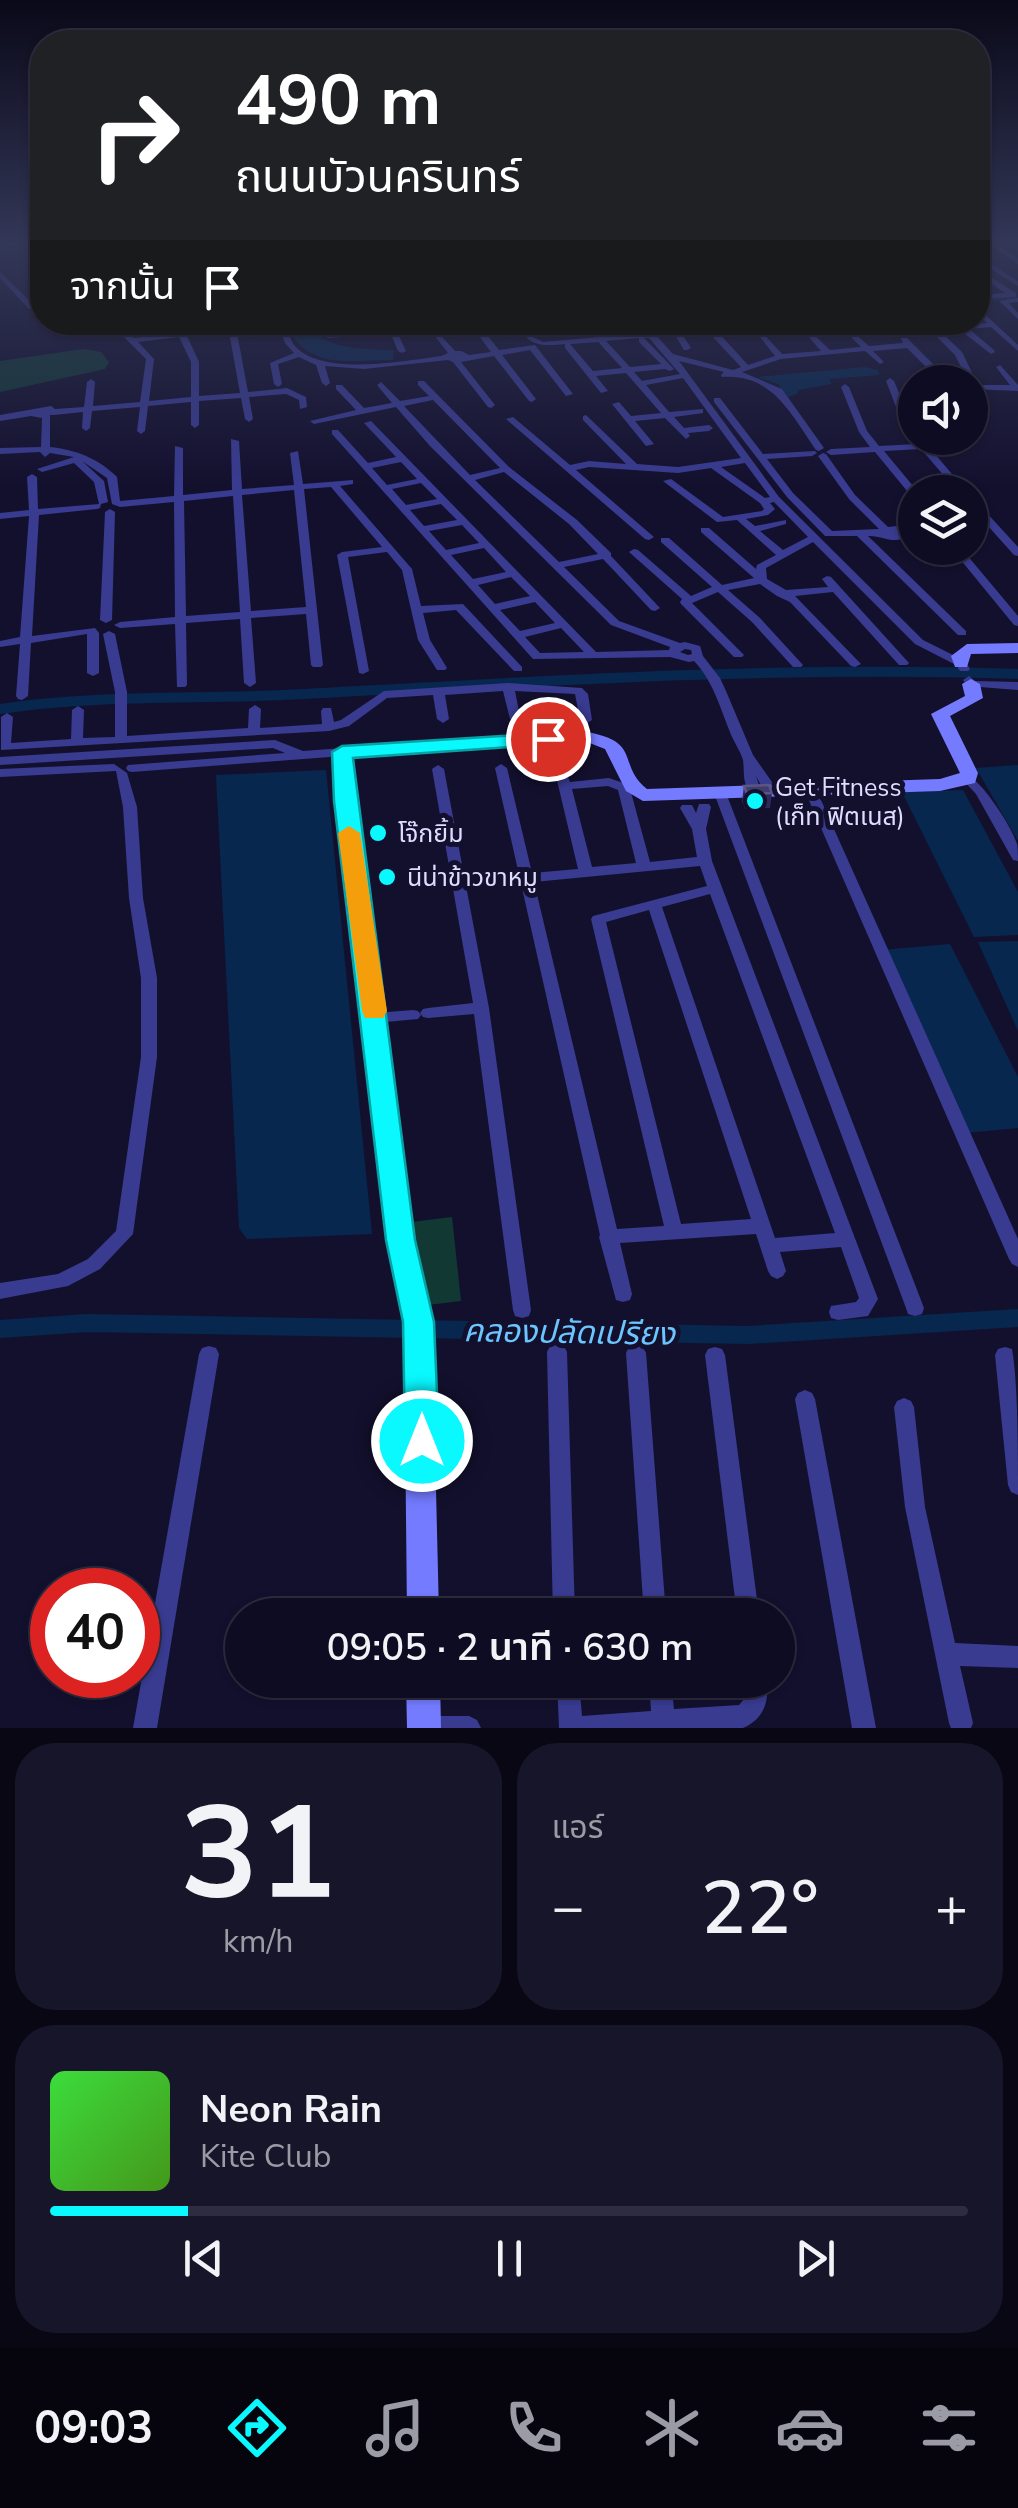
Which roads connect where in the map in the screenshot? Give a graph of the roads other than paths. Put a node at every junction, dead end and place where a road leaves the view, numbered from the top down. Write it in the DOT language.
graph roads {
  1 [pos="993,325"];
  2 [pos="1018,326"];
  3 [pos="990,327"];
  4 [pos="995,327"];
  5 [pos="128,335"];
  6 [pos="169,335"];
  7 [pos="185,335"];
  8 [pos="234,335"];
  9 [pos="286,335"];
  10 [pos="347,335"];
  11 [pos="395,335"];
  12 [pos="438,335"];
  13 [pos="482,335"];
  14 [pos="524,335"];
  15 [pos="526,335"];
  16 [pos="628,335"];
  17 [pos="646,335"];
  18 [pos="680,335"];
  19 [pos="716,335"];
  20 [pos="762,335"];
  21 [pos="810,335"];
  22 [pos="853,335"];
  23 [pos="939,335"];
  24 [pos="971,335"];
  25 [pos="617,336"];
  26 [pos="900,336"];
  27 [pos="647,338"];
  28 [pos="133,340"];
  29 [pos="603,342"];
  30 [pos="909,345"];
  31 [pos="355,346"];
  32 [pos="568,346"];
  33 [pos="532,347"];
  34 [pos="688,348"];
  35 [pos="867,349"];
  36 [pos="1018,349"];
  37 [pos="402,351"];
  38 [pos="494,352"];
  39 [pos="823,352"];
  40 [pos="990,352"];
  41 [pos="300,354"];
  42 [pos="455,357"];
  43 [pos="780,360"];
  44 [pos="319,361"];
  45 [pos="410,362"];
  46 [pos="880,362"];
  47 [pos="672,364"];
  48 [pos="927,365"];
  49 [pos="366,366"];
  50 [pos="745,366"];
  51 [pos="1000,366"];
  52 [pos="834,367"];
  53 [pos="628,370"];
  54 [pos="729,373"];
  55 [pos="590,374"];
  56 [pos="686,376"];
  57 [pos="890,381"];
  58 [pos="91,382"];
  59 [pos="278,384"];
  60 [pos="326,384"];
  61 [pos="640,384"];
  62 [pos="339,387"];
  63 [pos="845,387"];
  64 [pos="1017,388"];
  65 [pos="604,392"];
  66 [pos="246,393"];
  67 [pos="304,393"];
  68 [pos="27,394"];
  69 [pos="570,394"];
  70 [pos="197,397"];
  71 [pos="434,398"];
  72 [pos="532,399"];
  73 [pos="717,400"];
  74 [pos="144,402"];
  75 [pos="898,402"];
  76 [pos="398,404"];
  77 [pos="616,404"];
  78 [pos="491,405"];
  79 [pos="90,407"];
  80 [pos="302,407"];
  81 [pos="693,409"];
  82 [pos="41,413"];
  83 [pos="666,414"];
  84 [pos="365,417"];
  85 [pos="0,418"];
  86 [pos="327,418"];
  87 [pos="586,418"];
  88 [pos="628,418"];
  89 [pos="248,419"];
  90 [pos="510,420"];
  91 [pos="314,421"];
  92 [pos="195,426"];
  93 [pos="86,428"];
  94 [pos="709,428"];
  95 [pos="140,430"];
  96 [pos="335,432"];
  97 [pos="234,441"];
  98 [pos="649,444"];
  99 [pos="178,448"];
  100 [pos="898,449"];
  101 [pos="878,450"];
  102 [pos="41,451"];
  103 [pos="821,452"];
  104 [pos="0,453"];
  105 [pos="294,453"];
  106 [pos="692,453"];
  107 [pos="930,455"];
  108 [pos="760,456"];
  109 [pos="403,459"];
  110 [pos="111,460"];
  111 [pos="747,460"];
  112 [pos="87,462"];
  113 [pos="709,465"];
  114 [pos="366,466"];
  115 [pos="633,466"];
  116 [pos="506,469"];
  117 [pos="567,469"];
  118 [pos="899,475"];
  119 [pos="949,475"];
  120 [pos="112,478"];
  121 [pos="470,478"];
  122 [pos="424,480"];
  123 [pos="668,481"];
  124 [pos="350,482"];
  125 [pos="336,486"];
  126 [pos="385,488"];
  127 [pos="296,490"];
  128 [pos="238,495"];
  129 [pos="776,499"];
  130 [pos="180,500"];
  131 [pos="444,501"];
  132 [pos="763,502"];
  133 [pos="109,505"];
  134 [pos="404,508"];
  135 [pos="32,514"];
  136 [pos="0,516"];
  137 [pos="742,520"];
  138 [pos="464,522"];
  139 [pos="782,522"];
  140 [pos="988,522"];
  141 [pos="422,529"];
  142 [pos="705,530"];
  143 [pos="753,530"];
  144 [pos="883,530"];
  145 [pos="860,532"];
  146 [pos="649,537"];
  147 [pos="813,538"];
  148 [pos="898,538"];
  149 [pos="665,540"];
  150 [pos="486,544"];
  151 [pos="388,549"];
  152 [pos="634,552"];
  153 [pos="444,553"];
  154 [pos="780,554"];
  155 [pos="1018,554"];
  156 [pos="606,555"];
  157 [pos="560,565"];
  158 [pos="970,565"];
  159 [pos="514,573"];
  160 [pos="762,580"];
  161 [pos="470,583"];
  162 [pos="716,589"];
  163 [pos="780,594"];
  164 [pos="538,598"];
  165 [pos="688,599"];
  166 [pos="493,608"];
  167 [pos="655,608"];
  168 [pos="309,610"];
  169 [pos="418,610"];
  170 [pos="244,613"];
  171 [pos="180,618"];
  172 [pos="106,620"];
  173 [pos="1018,623"];
  174 [pos="564,624"];
  175 [pos="115,629"];
  176 [pos="92,631"];
  177 [pos="962,633"];
  178 [pos="518,635"];
  179 [pos="22,641"];
  180 [pos="0,644"];
  181 [pos="1018,648"];
  182 [pos="675,649"];
  183 [pos="594,656"];
  184 [pos="738,656"];
  185 [pos="903,663"];
  186 [pos="855,664"];
  187 [pos="317,665"];
  188 [pos="797,665"];
  189 [pos="441,668"];
  190 [pos="518,669"];
  191 [pos="364,671"];
  192 [pos="93,673"];
  193 [pos="966,674"];
  194 [pos="250,683"];
  195 [pos="181,685"];
  196 [pos="1018,686"];
  197 [pos="508,687"];
  198 [pos="438,691"];
  199 [pos="22,696"];
  200 [pos="254,709"];
  201 [pos="78,710"];
  202 [pos="326,712"];
  203 [pos="514,716"];
  204 [pos="7,717"];
  205 [pos="443,719"];
  206 [pos="586,720"];
  207 [pos="330,728"];
  208 [pos="121,739"];
  209 [pos="257,739"];
  210 [pos="77,741"];
  211 [pos="210,748"];
  212 [pos="342,752"];
  213 [pos="299,754"];
  214 [pos="0,760"];
  215 [pos="438,768"];
  216 [pos="502,768"];
  217 [pos="122,770"];
  218 [pos="0,773"];
  219 [pos="968,779"];
  220 [pos="810,789"];
  221 [pos="763,791"];
  222 [pos="697,800"];
  223 [pos="1018,857"];
  224 [pos="705,862"];
  225 [pos="644,867"];
  226 [pos="586,872"];
  227 [pos="528,878"];
  228 [pos="715,888"];
  229 [pos="654,903"];
  230 [pos="480,1008"];
  231 [pos="375,1018"];
  232 [pos="761,1226"];
  233 [pos="674,1231"];
  234 [pos="608,1237"];
  235 [pos="847,1239"];
  236 [pos="768,1246"];
  237 [pos="1018,1260"];
  238 [pos="777,1271"];
  239 [pos="0,1291"];
  240 [pos="623,1294"];
  241 [pos="915,1308"];
  242 [pos="522,1310"];
  243 [pos="838,1312"];
  244 [pos="557,1352"];
  245 [pos="636,1353"];
  246 [pos="209,1354"];
  247 [pos="1005,1355"];
  248 [pos="716,1356"];
  249 [pos="805,1399"];
  250 [pos="904,1407"];
  251 [pos="1018,1486"];
  252 [pos="423,1598"];
  253 [pos="564,1598"];
  254 [pos="654,1598"];
  255 [pos="746,1598"];
  256 [pos="946,1654"];
  257 [pos="1018,1657"];
  258 [pos="424,1698"];
  259 [pos="570,1698"];
  260 [pos="661,1698"];
  261 [pos="758,1698"];
  262 [pos="663,1722"];
  263 [pos="961,1723"];
  264 [pos="145,1728"];
  265 [pos="424,1728"];
  266 [pos="469,1728"];
  267 [pos="572,1728"];
  268 [pos="864,1728"];
  1 -- 4 [label="street"];
  2 -- 4 [label="street"];
  3 -- 4 [label="street"];
  4 -- 36 [label="street"];
  5 -- 28 [label="street"];
  6 -- 28 [label="street"];
  7 -- 70 [label="street"];
  8 -- 66 [label="street"];
  9 -- 41 [label="street"];
  10 -- 31 [label="street"];
  11 -- 37 [label="street"];
  12 -- 42 [label="street"];
  13 -- 38 [label="street"];
  14 -- 33 [label="street"];
  15 -- 25 [label="street"];
  16 -- 25 [label="street"];
  16 -- 27 [label="street"];
  17 -- 27 [label="street"];
  18 -- 34 [label="street"];
  19 -- 50 [label="street"];
  20 -- 43 [label="street"];
  21 -- 39 [label="street"];
  22 -- 35 [label="street"];
  23 -- 64 [label="street"];
  24 -- 40 [label="street"];
  26 -- 30 [label="street"];
  27 -- 47 [label="street"];
  28 -- 74 [label="street"];
  29 -- 53 [label="street"];
  30 -- 35 [label="street"];
  30 -- 48 [label="street"];
  32 -- 55 [label="street"];
  33 -- 38 [label="street"];
  33 -- 69 [label="street"];
  35 -- 39 [label="street"];
  35 -- 46 [label="street"];
  38 -- 42 [label="street"];
  38 -- 72 [label="street"];
  39 -- 43 [label="street"];
  39 -- 52 [label="street"];
  41 -- 44 [label="street"];
  41 -- 59 [label="street"];
  42 -- 45 [label="street"];
  42 -- 78 [label="street"];
  43 -- 50 [label="street"];
  44 -- 49 [label="street"];
  44 -- 60 [label="street"];
  45 -- 49 [label="street"];
  45 -- 71 [label="street"];
  47 -- 53 [label="street"];
  47 -- 54 [label="street"];
  47 -- 56 [label="street"];
  49 -- 76 [label="street"];
  50 -- 54 [label="street"];
  51 -- 64 [label="street"];
  53 -- 55 [label="street"];
  53 -- 61 [label="street"];
  54 -- 103 [label="street"];
  55 -- 65 [label="street"];
  56 -- 61 [label="street"];
  56 -- 111 [label="street"];
  57 -- 75 [label="street"];
  58 -- 79 [label="street"];
  61 -- 83 [label="street"];
  62 -- 84 [label="street"];
  63 -- 101 [label="street"];
  66 -- 70 [label="street"];
  66 -- 80 [label="street"];
  66 -- 89 [label="street"];
  67 -- 86 [label="street"];
  68 -- 82 [label="street"];
  70 -- 74 [label="street"];
  70 -- 92 [label="street"];
  71 -- 76 [label="street"];
  71 -- 116 [label="street"];
  73 -- 108 [label="street"];
  74 -- 79 [label="street"];
  74 -- 95 [label="street"];
  76 -- 84 [label="street"];
  76 -- 121 [label="street"];
  77 -- 88 [label="street"];
  79 -- 82 [label="street"];
  79 -- 93 [label="street"];
  81 -- 83 [label="street"];
  82 -- 85 [label="street"];
  82 -- 102 [label="street"];
  83 -- 88 [label="street"];
  83 -- 94 [label="street"];
  84 -- 86 [label="street"];
  84 -- 109 [label="street"];
  86 -- 91 [label="street"];
  87 -- 115 [label="street"];
  88 -- 98 [label="street"];
  90 -- 117 [label="street"];
  96 -- 114 [label="street"];
  97 -- 128 [label="street"];
  99 -- 130 [label="street"];
  100 -- 101 [label="street"];
  101 -- 103 [label="street"];
  101 -- 118 [label="street"];
  102 -- 104 [label="street"];
  102 -- 112 [label="street"];
  103 -- 108 [label="street"];
  103 -- 144 [label="street"];
  105 -- 127 [label="street"];
  106 -- 113 [label="street"];
  107 -- 119 [label="street"];
  108 -- 145 [label="street"];
  109 -- 114 [label="street"];
  109 -- 122 [label="street"];
  110 -- 120 [label="street"];
  111 -- 113 [label="street"];
  111 -- 129 [label="street"];
  112 -- 120 [label="street"];
  112 -- 133 [label="street"];
  112 -- 135 [label="street"];
  113 -- 115 [label="street"];
  113 -- 132 [label="street"];
  114 -- 126 [label="street"];
  115 -- 117 [label="street"];
  116 -- 121 [label="street"];
  116 -- 156 [label="street"];
  117 -- 146 [label="street"];
  120 -- 133 [label="street"];
  121 -- 157 [label="street"];
  122 -- 126 [label="street"];
  122 -- 131 [label="street"];
  123 -- 132 [label="street"];
  124 -- 125 [label="street"];
  125 -- 127 [label="street"];
  125 -- 151 [label="street"];
  126 -- 134 [label="street"];
  127 -- 128 [label="street"];
  127 -- 168 [label="street"];
  128 -- 130 [label="street"];
  128 -- 170 [label="street"];
  129 -- 132 [label="street"];
  129 -- 147 [label="street"];
  130 -- 133 [label="street"];
  130 -- 171 [label="street"];
  131 -- 134 [label="street"];
  131 -- 138 [label="street"];
  133 -- 135 [label="street"];
  133 -- 172 [label="street"];
  134 -- 141 [label="street"];
  135 -- 136 [label="street"];
  135 -- 179 [label="street"];
  137 -- 143 [label="street"];
  138 -- 141 [label="street"];
  138 -- 150 [label="street"];
  139 -- 143 [label="street"];
  140 -- 155 [label="street"];
  141 -- 153 [label="street"];
  142 -- 160 [label="street"];
  143 -- 154 [label="street"];
  144 -- 145 [label="street"];
  144 -- 148 [label="street"];
  145 -- 177 [label="street"];
  147 -- 154 [label="street"];
  147 -- 193 [label="street"];
  149 -- 162 [label="street"];
  150 -- 153 [label="street"];
  150 -- 159 [label="street"];
  151 -- 169 [label="street"];
  151 -- 191 [label="street"];
  152 -- 165 [label="street"];
  153 -- 161 [label="street"];
  154 -- 160 [label="street"];
  156 -- 157 [label="street"];
  156 -- 167 [label="street"];
  157 -- 182 [label="street"];
  158 -- 173 [label="street"];
  159 -- 161 [label="street"];
  159 -- 164 [label="street"];
  160 -- 162 [label="street"];
  160 -- 163 [label="street"];
  161 -- 166 [label="street"];
  162 -- 165 [label="street"];
  162 -- 188 [label="street"];
  163 -- 185 [label="street"];
  163 -- 186 [label="street"];
  164 -- 166 [label="street"];
  164 -- 174 [label="street"];
  165 -- 184 [label="street"];
  166 -- 178 [label="street"];
  168 -- 170 [label="street"];
  168 -- 187 [label="street"];
  169 -- 189 [label="street"];
  169 -- 190 [label="street"];
  170 -- 171 [label="street"];
  170 -- 194 [label="street"];
  171 -- 175 [label="street"];
  171 -- 195 [label="street"];
  172 -- 175 [label="street"];
  172 -- 176 [label="street"];
  174 -- 178 [label="street"];
  174 -- 183 [label="street"];
  175 -- 176 [label="street"];
  175 -- 208 [label="street"];
  176 -- 179 [label="street"];
  176 -- 192 [label="street"];
  178 -- 183 [label="street"];
  179 -- 180 [label="street"];
  179 -- 199 [label="street"];
  181 -- 193 [label="street"];
  182 -- 183 [label="street"];
  182 -- 221 [label="street"];
  193 -- 196 [label="street"];
  193 -- 219 [label="street"];
  197 -- 198 [label="street"];
  197 -- 203 [label="street"];
  197 -- 206 [label="street"];
  198 -- 205 [label="street"];
  198 -- 207 [label="street"];
  200 -- 209 [label="street"];
  201 -- 210 [label="street"];
  202 -- 207 [label="street"];
  204 -- 210 [label="street"];
  207 -- 209 [label="street"];
  208 -- 209 [label="street"];
  208 -- 210 [label="street"];
  209 -- 211 [label="street"];
  209 -- 213 [label="street"];
  211 -- 214 [label="street"];
  212 -- 213 [label="street"];
  212 -- 222 [label="street"];
  212 -- 231 [label="street"];
  213 -- 217 [label="street"];
  215 -- 230 [label="street"];
  216 -- 227 [label="street"];
  217 -- 218 [label="street"];
  217 -- 239 [label="street"];
  219 -- 220 [label="street"];
  219 -- 223 [label="street"];
  220 -- 221 [label="street"];
  220 -- 237 [label="street"];
  221 -- 222 [label="street"];
  222 -- 224 [label="street"];
  222 -- 241 [label="street"];
  224 -- 225 [label="street"];
  224 -- 228 [label="street"];
  225 -- 226 [label="street"];
  225 -- 226 [label="street"];
  226 -- 227 [label="street"];
  227 -- 234 [label="street"];
  228 -- 229 [label="street"];
  228 -- 235 [label="street"];
  229 -- 232 [label="street"];
  229 -- 233 [label="street"];
  230 -- 231 [label="street"];
  230 -- 242 [label="street"];
  231 -- 252 [label="street"];
  232 -- 233 [label="street"];
  232 -- 236 [label="street"];
  233 -- 234 [label="street"];
  234 -- 240 [label="street"];
  235 -- 236 [label="street"];
  235 -- 243 [label="street"];
  236 -- 238 [label="street"];
  244 -- 253 [label="street"];
  245 -- 254 [label="street"];
  246 -- 264 [label="street"];
  247 -- 251 [label="street"];
  248 -- 255 [label="street"];
  249 -- 268 [label="street"];
  250 -- 256 [label="street"];
  256 -- 257 [label="street"];
  256 -- 263 [label="street"];
  258 -- 265 [label="street"];
  259 -- 267 [label="street"];
  260 -- 262 [label="street"];
  261 -- 262 [label="street"];
  262 -- 267 [label="street"];
  265 -- 266 [label="street"];
}
